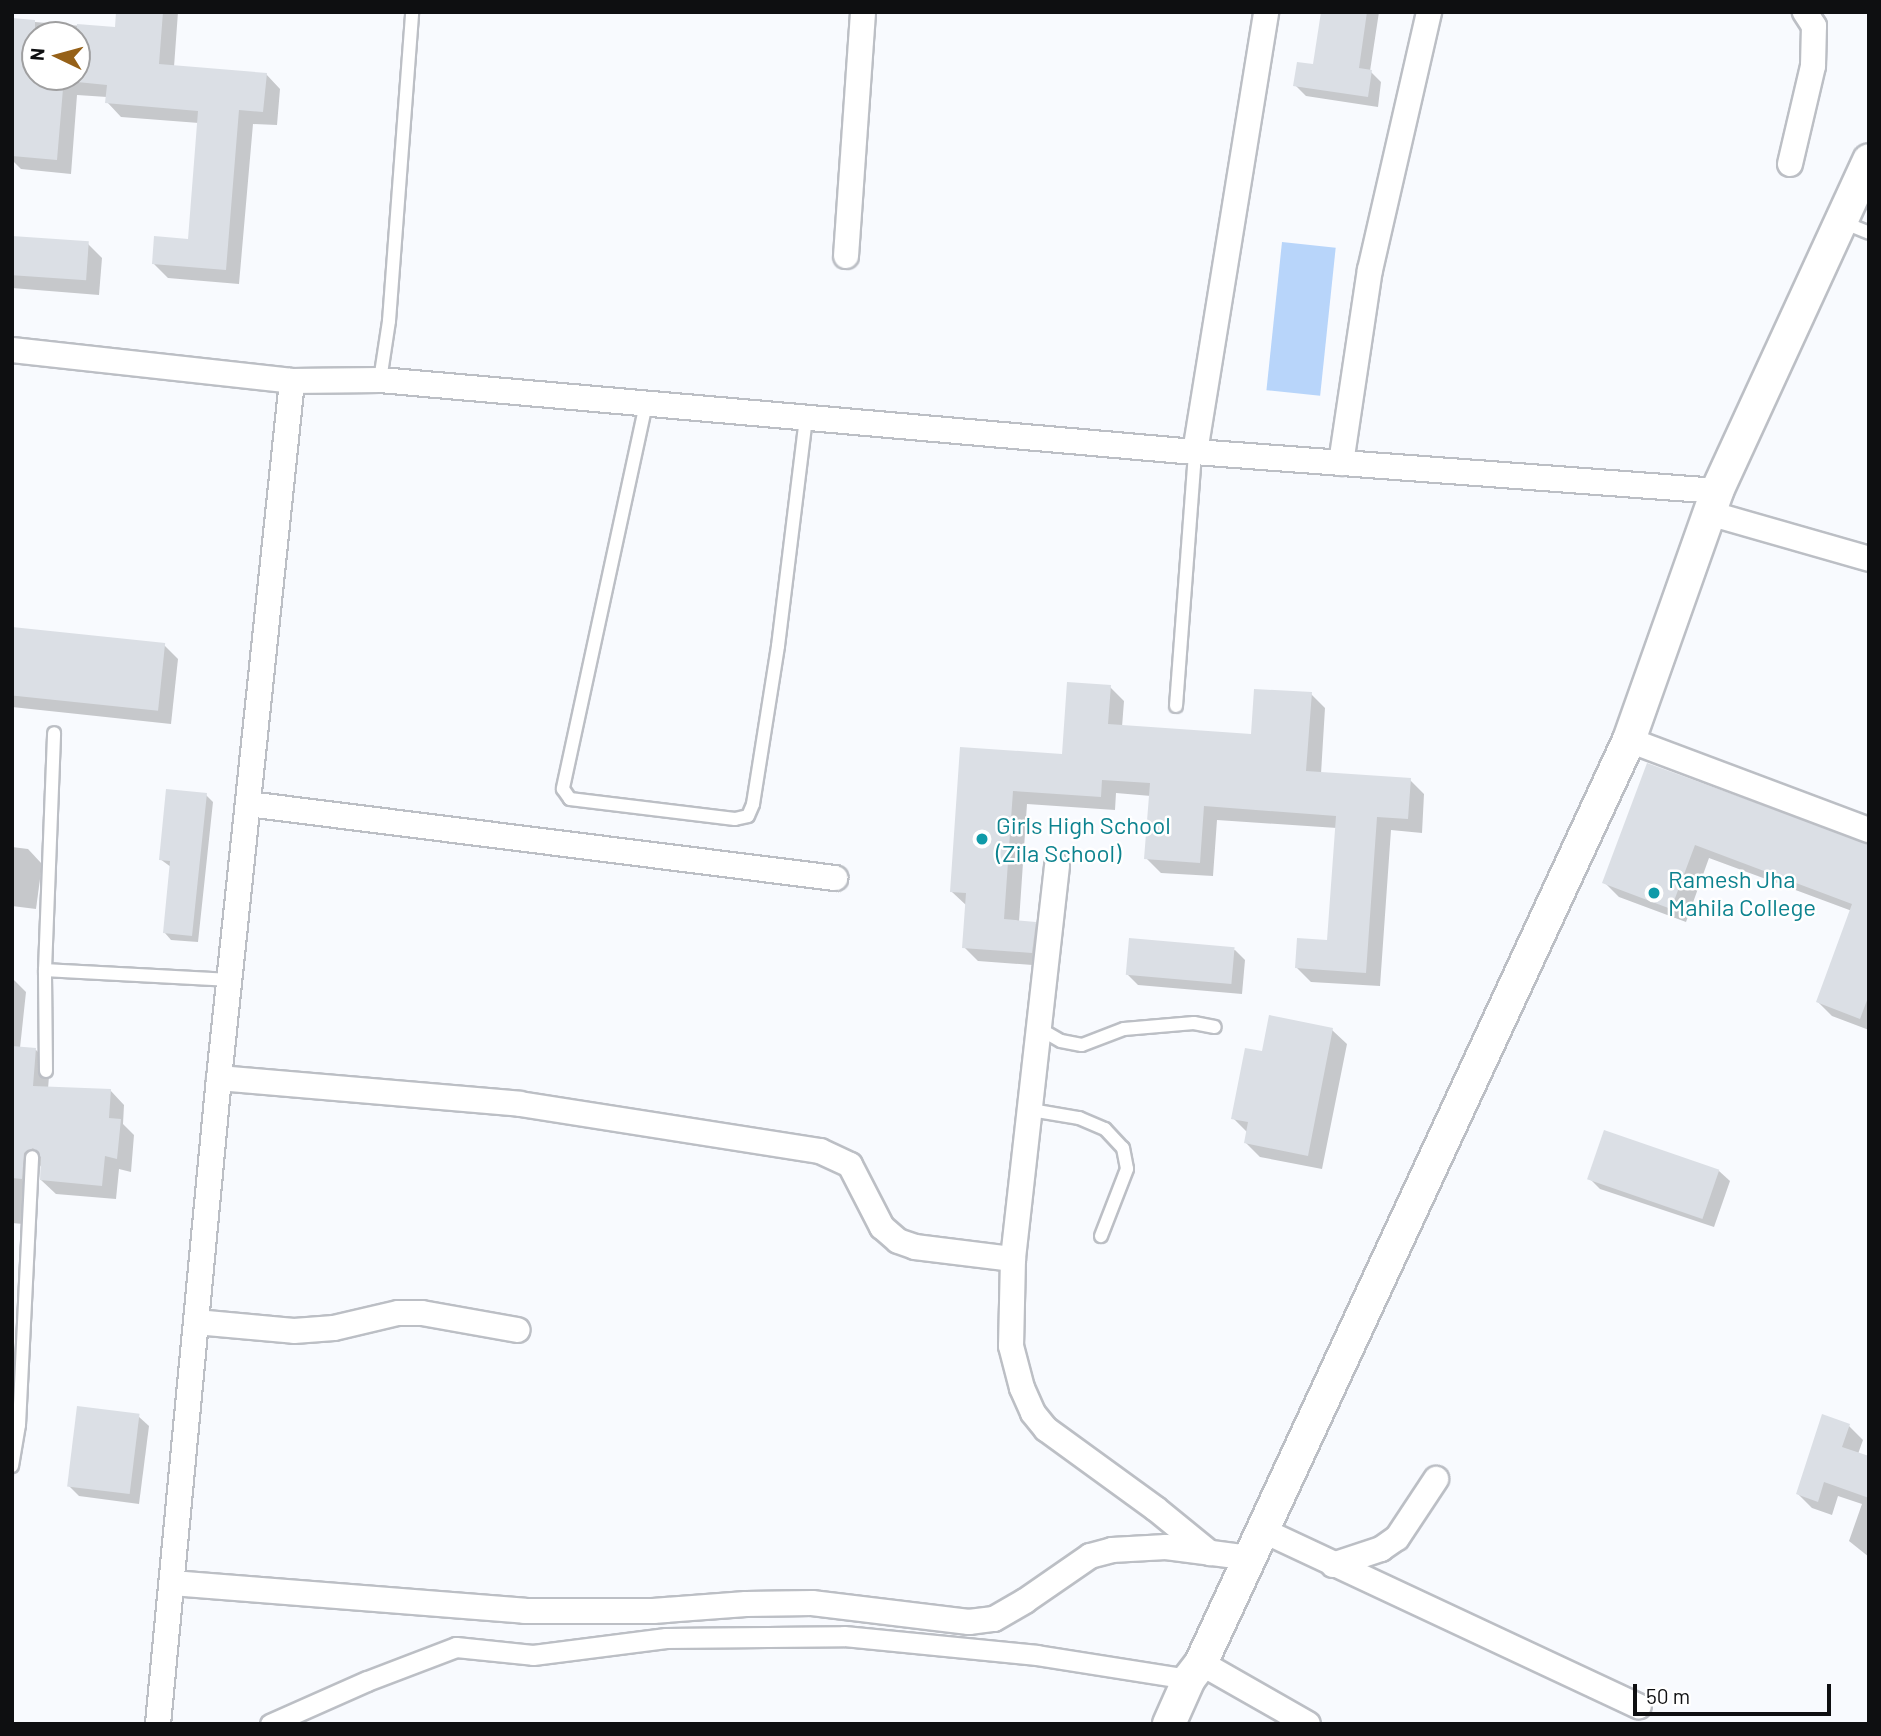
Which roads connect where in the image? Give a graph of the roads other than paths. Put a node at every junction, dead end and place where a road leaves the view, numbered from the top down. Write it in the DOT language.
graph roads {
  1 [pos="412,12"];
  2 [pos="863,12"];
  3 [pos="1266,12"];
  4 [pos="1429,12"];
  5 [pos="1805,12"];
  6 [pos="1869,160"];
  7 [pos="1790,164"];
  8 [pos="1855,228"];
  9 [pos="846,256"];
  10 [pos="12,350"];
  11 [pos="292,380"];
  12 [pos="380,380"];
  13 [pos="646,404"];
  14 [pos="806,418"];
  15 [pos="1195,452"];
  16 [pos="1341,463"];
  17 [pos="1713,502"];
  18 [pos="1869,559"];
  19 [pos="1176,706"];
  20 [pos="54,733"];
  21 [pos="1629,740"];
  22 [pos="248,804"];
  23 [pos="1869,830"];
  24 [pos="1057,866"];
  25 [pos="835,878"];
  26 [pos="45,970"];
  27 [pos="230,980"];
  28 [pos="1215,1027"];
  29 [pos="1040,1029"];
  30 [pos="46,1072"];
  31 [pos="219,1078"];
  32 [pos="1031,1110"];
  33 [pos="32,1157"];
  34 [pos="1101,1236"];
  35 [pos="1013,1259"];
  36 [pos="196,1322"];
  37 [pos="517,1330"];
  38 [pos="12,1466"];
  39 [pos="1436,1479"];
  40 [pos="1255,1544"];
  41 [pos="1211,1553"];
  42 [pos="1333,1564"];
  43 [pos="172,1583"];
  44 [pos="1195,1671"];
  45 [pos="1639,1707"];
  46 [pos="158,1724"];
  47 [pos="270,1724"];
  48 [pos="1169,1724"];
  49 [pos="1308,1724"];
  1 -- 12 [label="lane"];
  2 -- 9 [label="street"];
  3 -- 15 [label="street"];
  4 -- 16 [label="street"];
  5 -- 7 [label="street"];
  6 -- 8 [label="street"];
  8 -- 17 [label="street"];
  10 -- 11 [label="street"];
  11 -- 12 [label="street"];
  11 -- 22 [label="street"];
  12 -- 13 [label="street"];
  13 -- 14 [label="street"];
  13 -- 14 [label="lane"];
  14 -- 15 [label="street"];
  15 -- 16 [label="street"];
  15 -- 19 [label="lane"];
  16 -- 17 [label="street"];
  17 -- 18 [label="street"];
  17 -- 21 [label="street"];
  20 -- 26 [label="lane"];
  21 -- 23 [label="street"];
  21 -- 40 [label="street"];
  22 -- 25 [label="street"];
  22 -- 27 [label="street"];
  24 -- 29 [label="street"];
  26 -- 27 [label="lane"];
  26 -- 30 [label="lane"];
  27 -- 31 [label="street"];
  28 -- 29 [label="lane"];
  29 -- 32 [label="street"];
  31 -- 35 [label="street"];
  31 -- 36 [label="street"];
  32 -- 34 [label="lane"];
  32 -- 35 [label="street"];
  33 -- 38 [label="lane"];
  35 -- 41 [label="street"];
  36 -- 37 [label="street"];
  36 -- 43 [label="street"];
  39 -- 42 [label="street"];
  40 -- 41 [label="street"];
  40 -- 42 [label="street"];
  40 -- 44 [label="street"];
  41 -- 43 [label="street"];
  42 -- 45 [label="street"];
  43 -- 46 [label="street"];
  44 -- 47 [label="street"];
  44 -- 48 [label="street"];
  44 -- 49 [label="street"];
}
